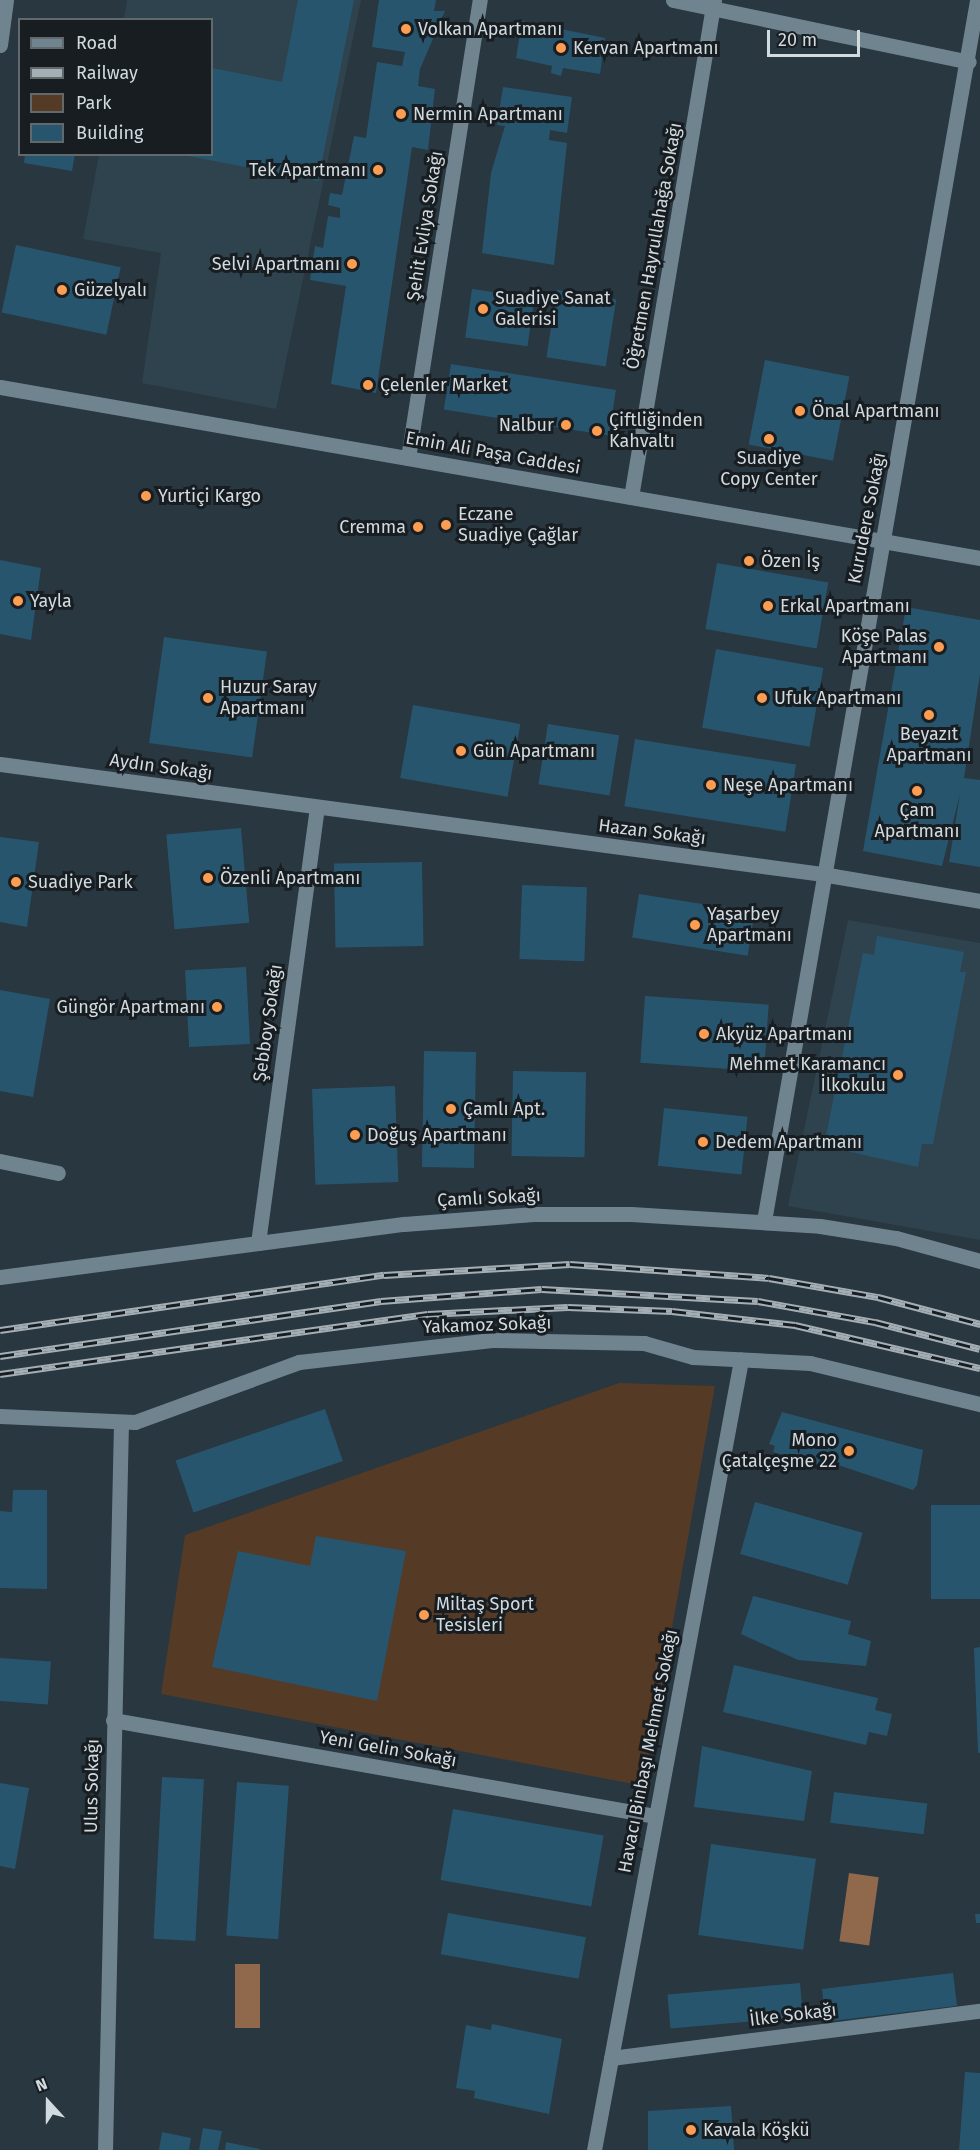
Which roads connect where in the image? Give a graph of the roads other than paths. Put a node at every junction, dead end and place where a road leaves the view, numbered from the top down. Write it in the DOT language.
graph roads {
  1 [pos="6,0"];
  2 [pos="480,0"];
  3 [pos="673,0"];
  4 [pos="977,0"];
  5 [pos="713,4"];
  6 [pos="0,45"];
  7 [pos="969,62"];
  8 [pos="0,387"];
  9 [pos="408,458"];
  10 [pos="631,497"];
  11 [pos="882,541"];
  12 [pos="980,558"];
  13 [pos="0,764"];
  14 [pos="317,808"];
  15 [pos="822,874"];
  16 [pos="980,901"];
  17 [pos="0,1161"];
  18 [pos="58,1173"];
  19 [pos="764,1221"];
  20 [pos="258,1242"];
  21 [pos="980,1261"];
  22 [pos="0,1277"];
  23 [pos="741,1360"];
  24 [pos="980,1404"];
  25 [pos="0,1416"];
  26 [pos="121,1422"];
  27 [pos="113,1720"];
  28 [pos="656,1816"];
  29 [pos="980,2011"];
  30 [pos="611,2058"];
  31 [pos="105,2150"];
  32 [pos="594,2150"];
  1 -- 6 [label="street"];
  2 -- 9 [label="street, Şehit Evliya Sokağı"];
  3 -- 5 [label="street"];
  4 -- 7 [label="street, Kurudere Sokağı"];
  5 -- 7 [label="street"];
  5 -- 10 [label="street, Öğretmen Hayrullahağa Sokağı"];
  7 -- 11 [label="street, Kurudere Sokağı"];
  8 -- 9 [label="street, Emin Ali Paşa Caddesi"];
  9 -- 10 [label="street, Emin Ali Paşa Caddesi"];
  10 -- 11 [label="street, Emin Ali Paşa Caddesi"];
  11 -- 12 [label="street, Emin Ali Paşa Caddesi"];
  11 -- 15 [label="street, Kurudere Sokağı"];
  13 -- 14 [label="street, Aydın Sokağı"];
  14 -- 15 [label="street, Hazan Sokağı"];
  14 -- 20 [label="street, Şebboy Sokağı"];
  15 -- 16 [label="street, Hazan Sokağı"];
  15 -- 19 [label="street, Kurudere Sokağı"];
  17 -- 18 [label="street"];
  19 -- 20 [label="street, Çamlı Sokağı"];
  19 -- 21 [label="street, Çamlı Sokağı"];
  20 -- 22 [label="street, Çamlı Sokağı"];
  23 -- 24 [label="street, Yakamoz Sokağı"];
  23 -- 26 [label="street, Yakamoz Sokağı"];
  23 -- 28 [label="street, Havacı Binbaşı Mehmet Sokağı"];
  25 -- 26 [label="street, Yakamoz Sokağı"];
  26 -- 27 [label="street, Ulus Sokağı"];
  27 -- 28 [label="street, Yeni Gelin Sokağı"];
  27 -- 31 [label="street, Ulus Sokağı"];
  28 -- 30 [label="street, Havacı Binbaşı Mehmet Sokağı"];
  29 -- 30 [label="street, İlke Sokağı"];
  30 -- 32 [label="street, Havacı Binbaşı Mehmet Sokağı"];
}
